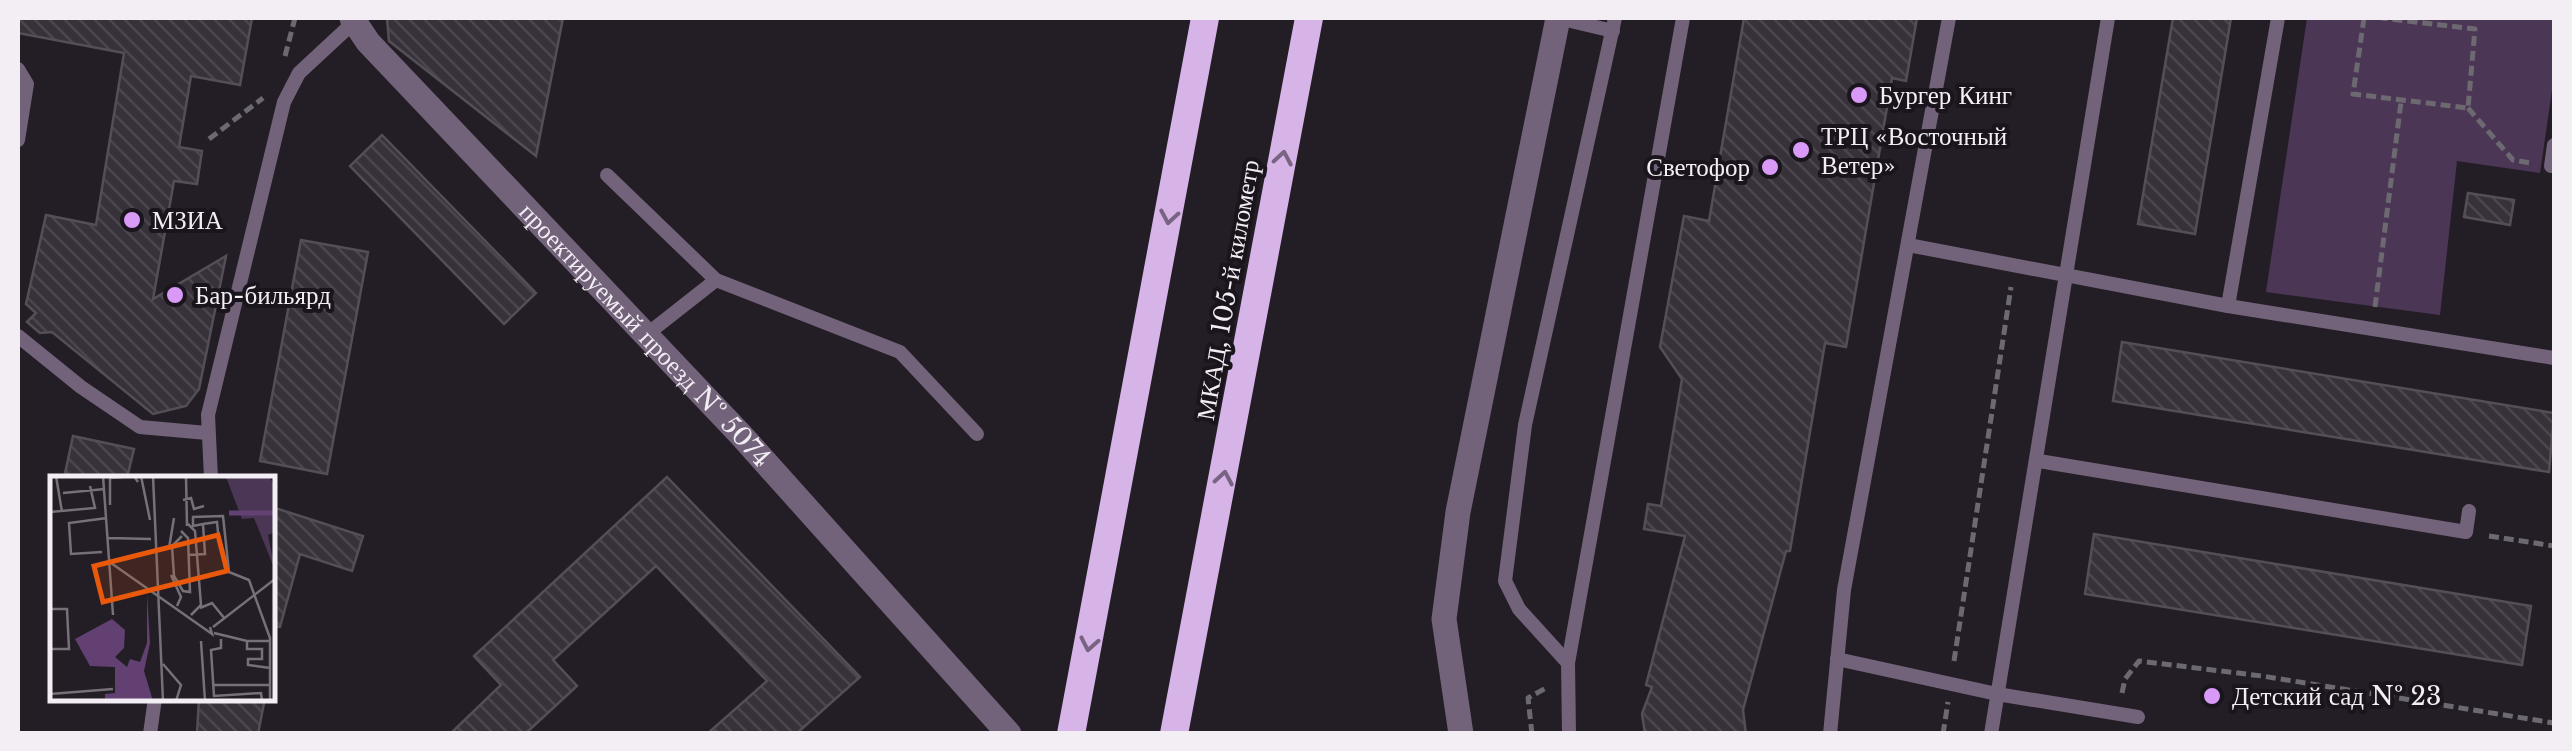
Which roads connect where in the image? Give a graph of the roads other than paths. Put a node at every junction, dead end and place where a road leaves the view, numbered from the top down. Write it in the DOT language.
graph roads {
  1 [pos="1205,18"];
  2 [pos="1309,18"];
  3 [pos="1558,18"];
  4 [pos="1684,18"];
  5 [pos="1949,18"];
  6 [pos="2108,18"];
  7 [pos="2278,18"];
  8 [pos="353,20"];
  9 [pos="1614,24"];
  10 [pos="18,69"];
  11 [pos="18,140"];
  12 [pos="2554,146"];
  13 [pos="2551,166"];
  14 [pos="608,175"];
  15 [pos="1908,245"];
  16 [pos="2066,272"];
  17 [pos="716,280"];
  18 [pos="2228,306"];
  19 [pos="18,336"];
  20 [pos="646,336"];
  21 [pos="2554,358"];
  22 [pos="207,433"];
  23 [pos="977,434"];
  24 [pos="2038,461"];
  25 [pos="211,476"];
  26 [pos="2469,511"];
  27 [pos="1837,660"];
  28 [pos="1568,663"];
  29 [pos="1997,694"];
  30 [pos="155,701"];
  31 [pos="2138,718"];
  32 [pos="150,734"];
  33 [pos="1010,734"];
  34 [pos="1072,734"];
  35 [pos="1174,734"];
  36 [pos="1460,734"];
  37 [pos="1570,734"];
  38 [pos="1830,734"];
  39 [pos="1991,734"];
  1 -- 34 [label="highway, one-way"];
  35 -- 2 [label="highway, МКАД, 105-й километр, one-way"];
  3 -- 9 [label="lane"];
  3 -- 36 [label="street"];
  4 -- 28 [label="lane"];
  5 -- 15 [label="lane"];
  6 -- 16 [label="lane"];
  7 -- 18 [label="lane"];
  8 -- 20 [label="street, проектируемый проезд № 5074"];
  8 -- 22 [label="lane"];
  9 -- 28 [label="lane"];
  10 -- 11 [label="lane"];
  12 -- 13 [label="lane"];
  14 -- 17 [label="lane"];
  15 -- 16 [label="lane"];
  15 -- 27 [label="lane"];
  16 -- 18 [label="lane"];
  16 -- 24 [label="lane"];
  17 -- 20 [label="lane"];
  17 -- 23 [label="lane"];
  18 -- 21 [label="lane"];
  19 -- 22 [label="lane"];
  20 -- 33 [label="street, проектируемый проезд № 5074"];
  22 -- 25 [label="lane"];
  24 -- 26 [label="lane"];
  24 -- 29 [label="lane"];
  27 -- 29 [label="lane"];
  27 -- 38 [label="lane"];
  28 -- 37 [label="lane"];
  29 -- 31 [label="lane"];
  29 -- 39 [label="lane"];
  30 -- 32 [label="lane"];
}
